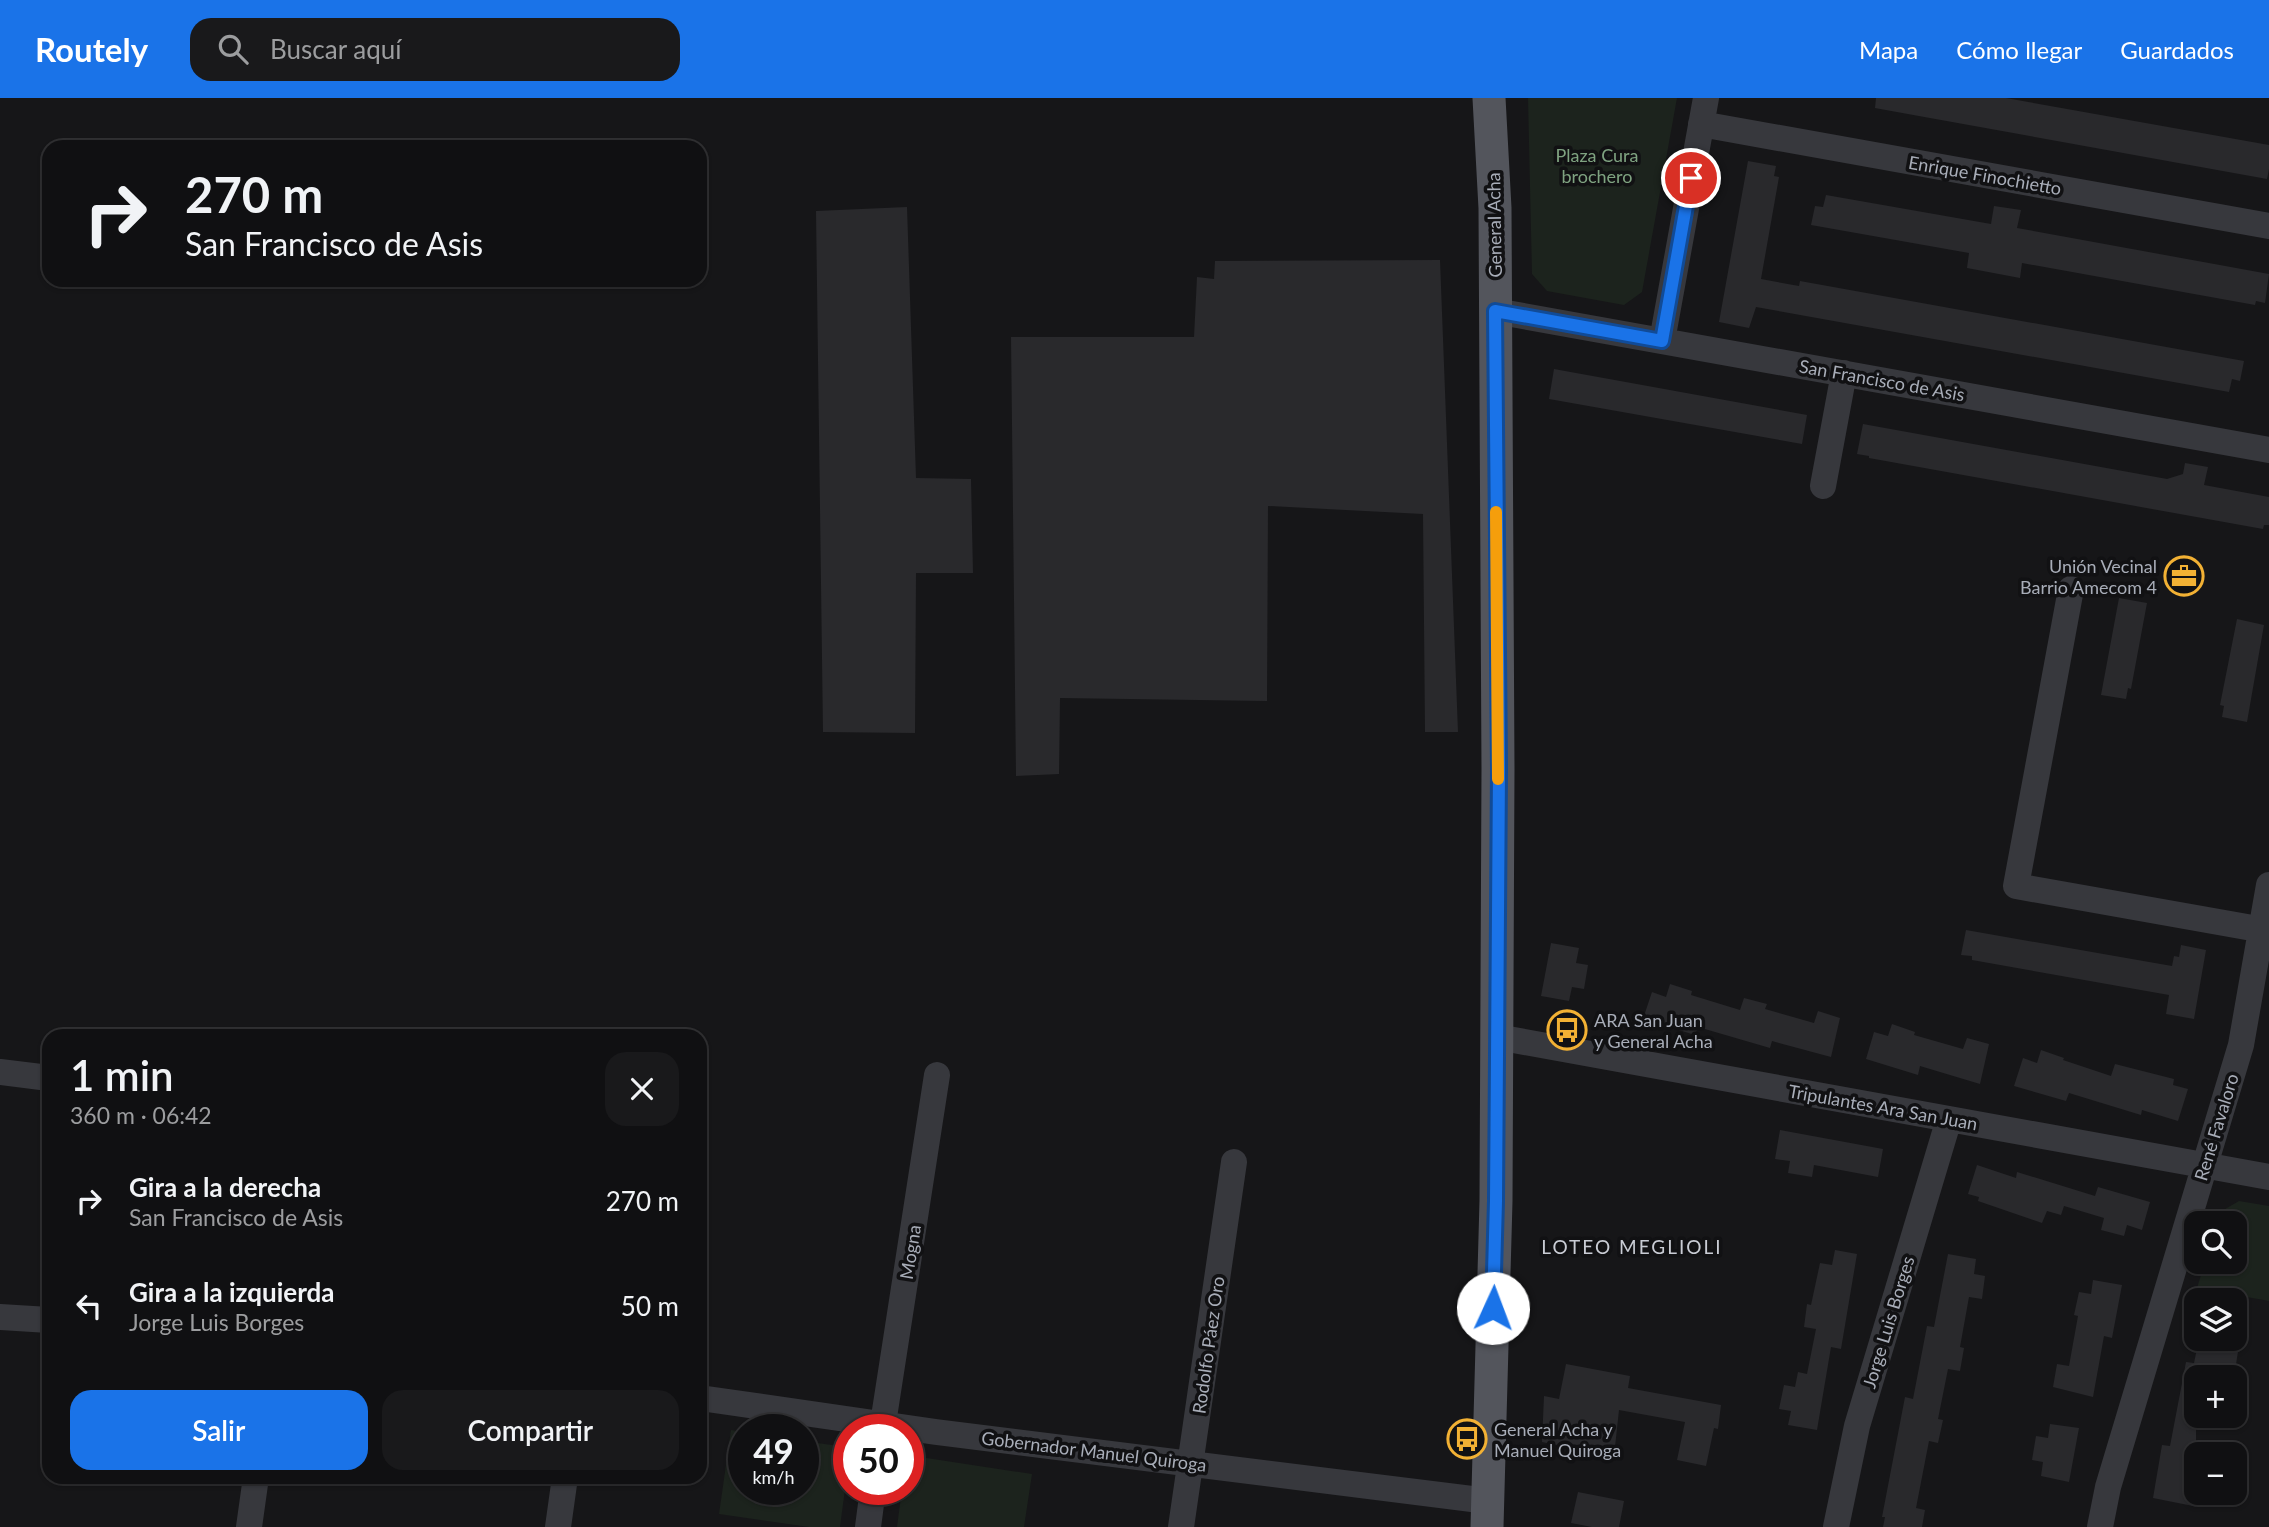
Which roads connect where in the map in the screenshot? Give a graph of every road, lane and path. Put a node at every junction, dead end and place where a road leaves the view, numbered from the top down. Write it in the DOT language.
graph roads {
  1 [pos="1489,98"];
  2 [pos="1706,98"];
  3 [pos="1701,124"];
  4 [pos="2269,226"];
  5 [pos="1495,311"];
  6 [pos="1662,341"];
  7 [pos="1843,373"];
  8 [pos="2269,450"];
  9 [pos="1823,486"];
  10 [pos="2071,589"];
  11 [pos="2269,885"];
  12 [pos="2265,930"];
  13 [pos="1497,1037"];
  14 [pos="0,1072"];
  15 [pos="937,1075"];
  16 [pos="42,1077"];
  17 [pos="1949,1119"];
  18 [pos="1234,1162"];
  19 [pos="2205,1165"];
  20 [pos="2269,1177"];
  21 [pos="0,1317"];
  22 [pos="42,1320"];
  23 [pos="707,1399"];
  24 [pos="885,1414"];
  25 [pos="833,1419"];
  26 [pos="924,1432"];
  27 [pos="1191,1464"];
  28 [pos="255,1484"];
  29 [pos="564,1484"];
  30 [pos="871,1505"];
  31 [pos="1487,1514"];
  32 [pos="249,1527"];
  33 [pos="558,1527"];
  34 [pos="868,1527"];
  35 [pos="1181,1527"];
  36 [pos="1836,1527"];
  37 [pos="2100,1527"];
  1 -- 5 [label="main road, General Acha"];
  2 -- 3 [label="street"];
  3 -- 4 [label="street, Enrique Finochietto"];
  3 -- 6 [label="street"];
  5 -- 6 [label="street, San Francisco de Asis"];
  5 -- 13 [label="main road, General Acha"];
  6 -- 7 [label="street, San Francisco de Asis"];
  7 -- 8 [label="street, San Francisco de Asis"];
  7 -- 9 [label="street"];
  10 -- 12 [label="street"];
  11 -- 12 [label="street, René Favaloro"];
  12 -- 19 [label="street, René Favaloro"];
  13 -- 17 [label="street, Tripulantes Ara San Juan"];
  13 -- 31 [label="main road, General Acha"];
  14 -- 16 [label="street"];
  15 -- 24 [label="street, Mogna"];
  17 -- 19 [label="street, Tripulantes Ara San Juan"];
  17 -- 36 [label="street, Jorge Luis Borges"];
  18 -- 27 [label="street, Rodolfo Páez Oro"];
  19 -- 20 [label="street, Tripulantes Ara San Juan"];
  19 -- 37 [label="street, René Favaloro"];
  21 -- 22 [label="street"];
  23 -- 25 [label="street, Gobernador Manuel Quiroga"];
  26 -- 27 [label="street, Gobernador Manuel Quiroga"];
  27 -- 31 [label="street, Gobernador Manuel Quiroga"];
  27 -- 35 [label="street, Rodolfo Páez Oro"];
  28 -- 32 [label="street"];
  29 -- 33 [label="street"];
  30 -- 34 [label="street"];
}
